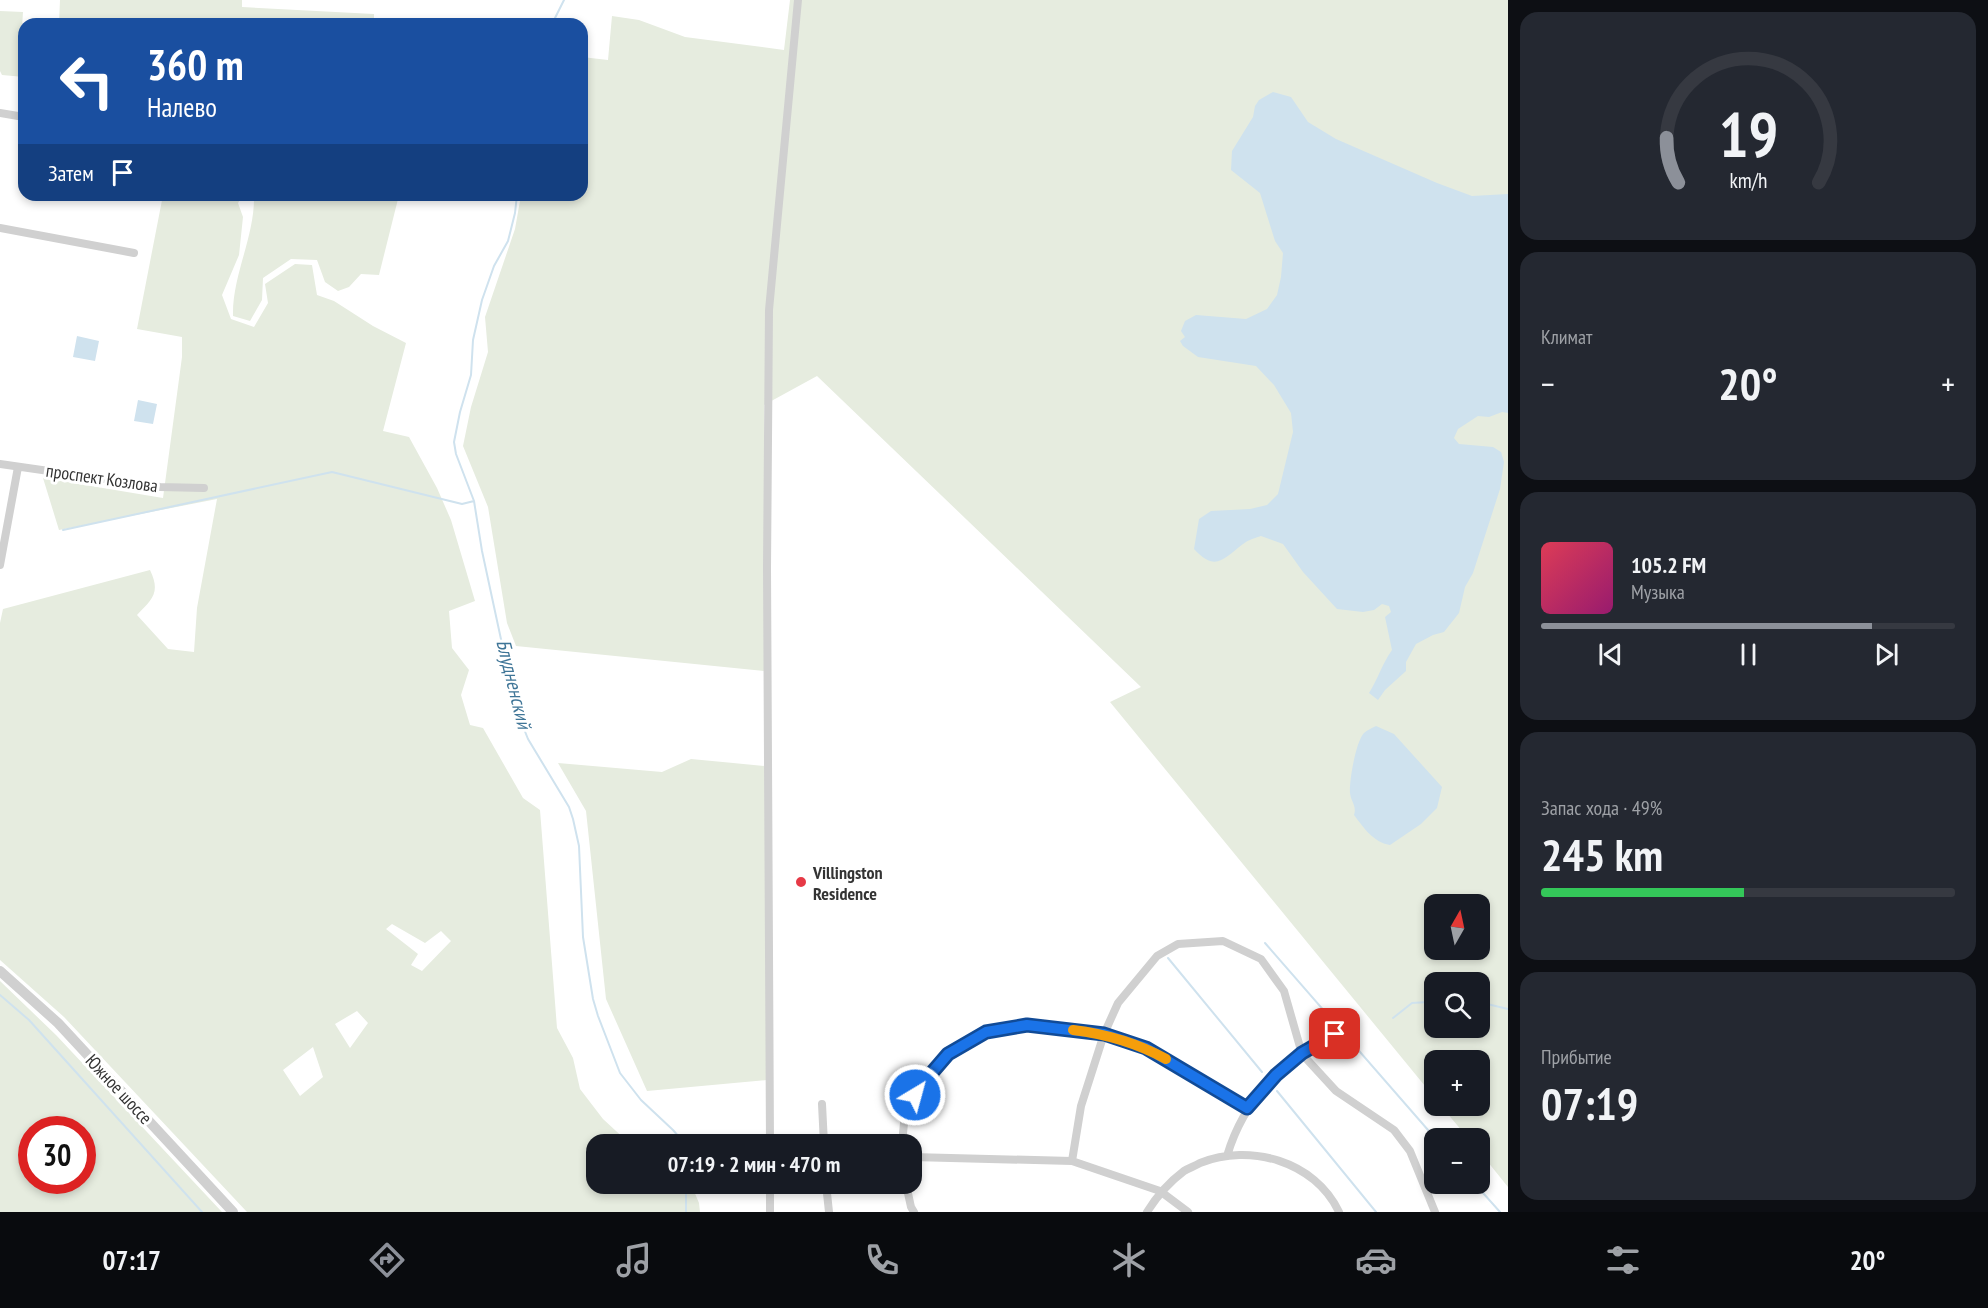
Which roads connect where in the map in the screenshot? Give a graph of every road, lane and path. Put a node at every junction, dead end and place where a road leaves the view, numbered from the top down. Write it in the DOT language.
graph roads {
  1 [pos="798,0"];
  2 [pos="0,113"];
  3 [pos="18,116"];
  4 [pos="0,228"];
  5 [pos="134,253"];
  6 [pos="0,464"];
  7 [pos="18,467"];
  8 [pos="204,488"];
  9 [pos="0,565"];
  10 [pos="0,971"];
  11 [pos="1104,1034"];
  12 [pos="1335,1034"];
  13 [pos="1302,1053"];
  14 [pos="822,1104"];
  15 [pos="1247,1108"];
  16 [pos="770,1134"];
  17 [pos="824,1134"];
  18 [pos="903,1134"];
  19 [pos="922,1156"];
  20 [pos="1227,1156"];
  21 [pos="1072,1161"];
  22 [pos="1160,1191"];
  23 [pos="770,1194"];
  24 [pos="827,1194"];
  25 [pos="908,1194"];
  26 [pos="233,1212"];
  27 [pos="770,1212"];
  28 [pos="829,1212"];
  29 [pos="914,1212"];
  30 [pos="1147,1212"];
  31 [pos="1188,1212"];
  32 [pos="1339,1212"];
  33 [pos="1435,1212"];
  1 -- 16 [label="street"];
  2 -- 3 [label="street"];
  4 -- 5 [label="street"];
  6 -- 7 [label="street, проспект Козлова"];
  7 -- 8 [label="street, проспект Козлова"];
  7 -- 9 [label="street"];
  10 -- 26 [label="street, Южное шоссе"];
  11 -- 13 [label="street"];
  11 -- 15 [label="street"];
  11 -- 18 [label="street"];
  11 -- 21 [label="street"];
  12 -- 13 [label="street"];
  13 -- 15 [label="street"];
  13 -- 33 [label="street"];
  14 -- 17 [label="street"];
  15 -- 20 [label="street"];
  19 -- 21 [label="street"];
  20 -- 22 [label="street"];
  20 -- 32 [label="street"];
  21 -- 22 [label="street"];
  22 -- 30 [label="street"];
  22 -- 31 [label="street"];
  23 -- 27 [label="street"];
  24 -- 28 [label="street"];
  25 -- 29 [label="street"];
}
